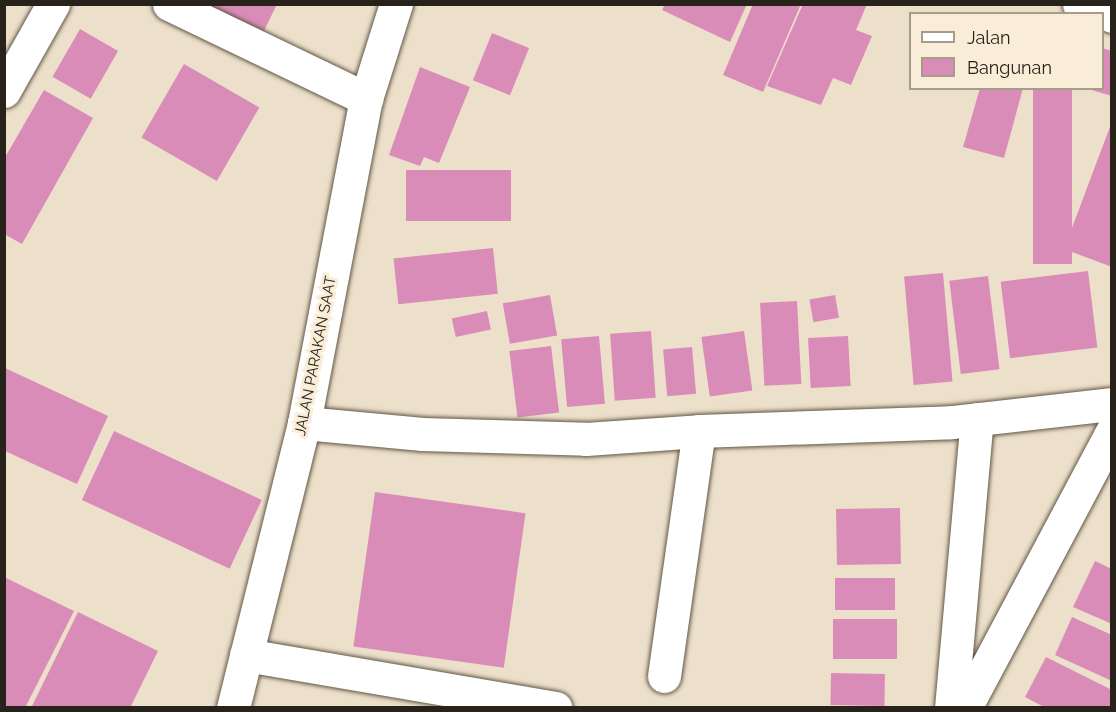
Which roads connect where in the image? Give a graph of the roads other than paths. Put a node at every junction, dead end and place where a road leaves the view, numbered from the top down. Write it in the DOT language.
graph roads {
  1 [pos="53,4"];
  2 [pos="169,4"];
  3 [pos="396,4"];
  4 [pos="1079,4"];
  5 [pos="1101,12"];
  6 [pos="4,91"];
  7 [pos="366,99"];
  8 [pos="1112,404"];
  9 [pos="977,420"];
  10 [pos="304,423"];
  11 [pos="699,430"];
  12 [pos="1112,431"];
  13 [pos="246,655"];
  14 [pos="664,676"];
  15 [pos="233,708"];
  16 [pos="556,708"];
  17 [pos="951,708"];
  18 [pos="965,708"];
  1 -- 6 [label="street"];
  2 -- 7 [label="street"];
  3 -- 7 [label="street, JALAN PARAKAN SAAT"];
  4 -- 5 [label="street"];
  7 -- 10 [label="street, JALAN PARAKAN SAAT"];
  8 -- 9 [label="street"];
  9 -- 11 [label="street"];
  9 -- 17 [label="street"];
  10 -- 11 [label="street"];
  10 -- 13 [label="street, JALAN PARAKAN SAAT"];
  11 -- 14 [label="street"];
  12 -- 18 [label="street"];
  13 -- 15 [label="street, JALAN PARAKAN SAAT"];
  13 -- 16 [label="street"];
}
